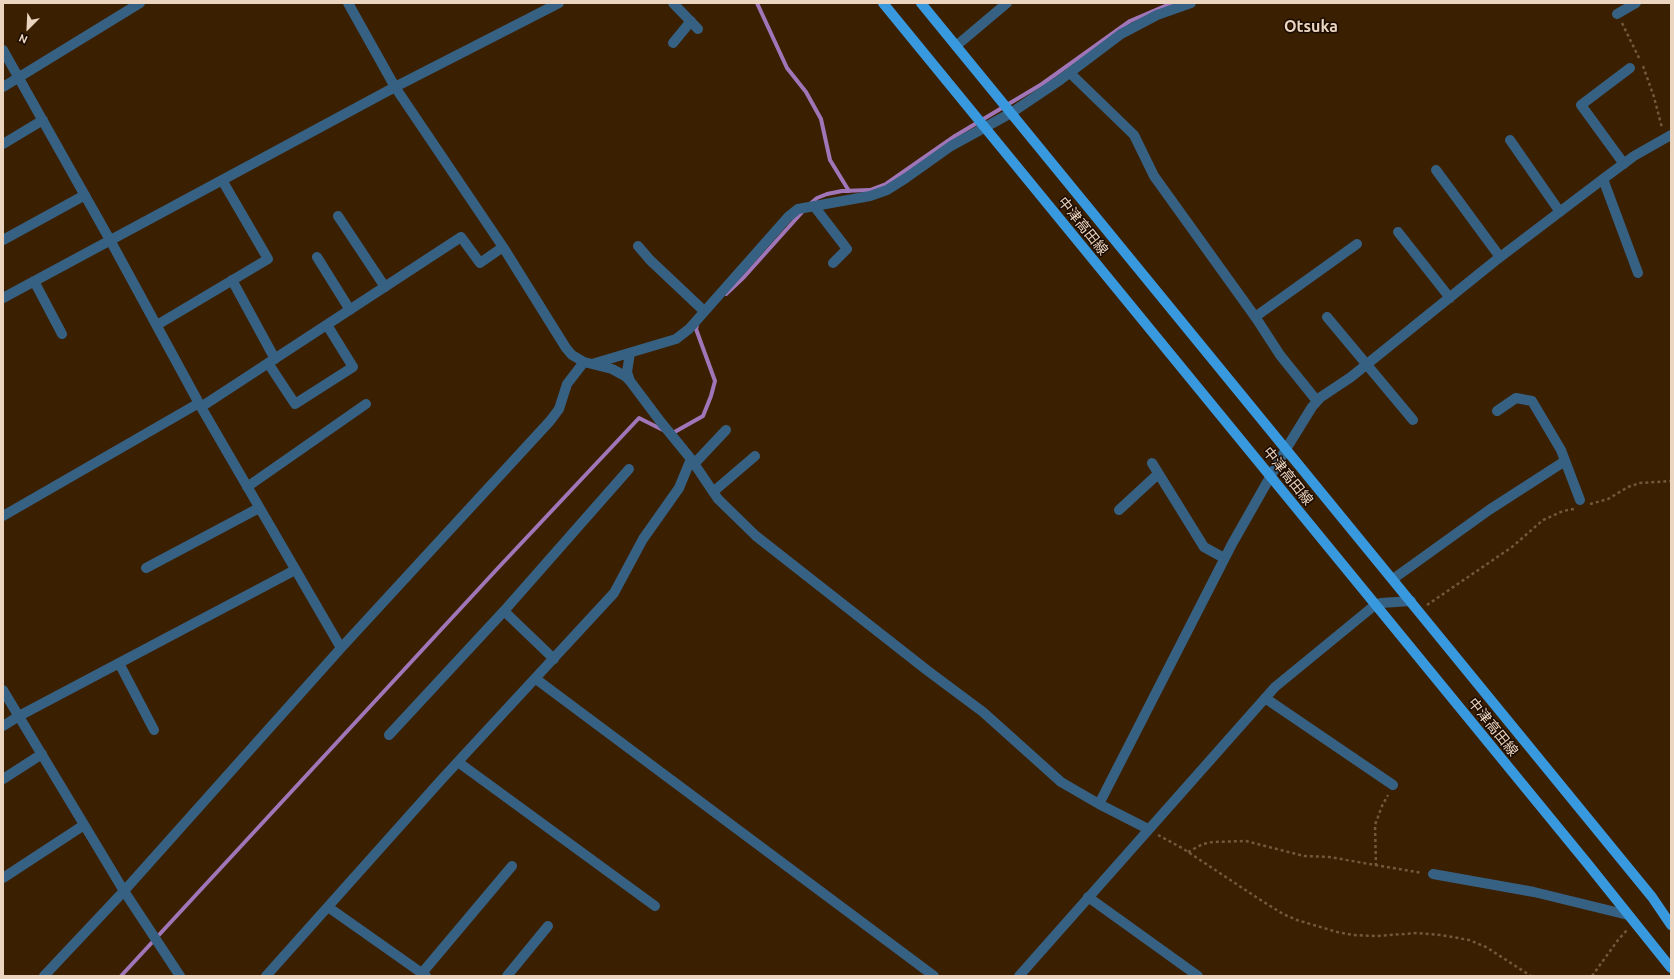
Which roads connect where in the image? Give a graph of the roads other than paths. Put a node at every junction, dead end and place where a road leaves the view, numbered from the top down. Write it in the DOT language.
graph roads {
  1 [pos="140,3"];
  2 [pos="348,3"];
  3 [pos="559,3"];
  4 [pos="673,3"];
  5 [pos="883,3"];
  6 [pos="921,3"];
  7 [pos="1007,3"];
  8 [pos="1191,3"];
  9 [pos="1636,3"];
  10 [pos="1617,14"];
  11 [pos="690,21"];
  12 [pos="698,29"];
  13 [pos="674,43"];
  14 [pos="956,46"];
  15 [pos="3,50"];
  16 [pos="1630,68"];
  17 [pos="1070,73"];
  18 [pos="19,77"];
  19 [pos="3,87"];
  20 [pos="395,87"];
  21 [pos="1011,113"];
  22 [pos="43,120"];
  23 [pos="985,128"];
  24 [pos="1671,135"];
  25 [pos="1510,140"];
  26 [pos="3,144"];
  27 [pos="1624,164"];
  28 [pos="1436,170"];
  29 [pos="1603,179"];
  30 [pos="222,180"];
  31 [pos="85,195"];
  32 [pos="814,206"];
  33 [pos="1560,212"];
  34 [pos="338,216"];
  35 [pos="1398,232"];
  36 [pos="3,240"];
  37 [pos="110,240"];
  38 [pos="1357,244"];
  39 [pos="638,246"];
  40 [pos="503,247"];
  41 [pos="317,257"];
  42 [pos="1500,257"];
  43 [pos="833,262"];
  44 [pos="1638,273"];
  45 [pos="232,280"];
  46 [pos="34,281"];
  47 [pos="385,287"];
  48 [pos="3,298"];
  49 [pos="1450,298"];
  50 [pos="350,310"];
  51 [pos="704,311"];
  52 [pos="1255,317"];
  53 [pos="1327,318"];
  54 [pos="157,325"];
  55 [pos="327,325"];
  56 [pos="62,334"];
  57 [pos="630,352"];
  58 [pos="271,361"];
  59 [pos="588,363"];
  60 [pos="1367,364"];
  61 [pos="630,381"];
  62 [pos="1317,401"];
  63 [pos="366,404"];
  64 [pos="200,405"];
  65 [pos="1497,411"];
  66 [pos="1413,420"];
  67 [pos="726,430"];
  68 [pos="1286,449"];
  69 [pos="755,456"];
  70 [pos="693,462"];
  71 [pos="1566,462"];
  72 [pos="1152,463"];
  73 [pos="629,469"];
  74 [pos="1158,474"];
  75 [pos="1270,476"];
  76 [pos="247,487"];
  77 [pos="713,492"];
  78 [pos="1583,504"];
  79 [pos="259,508"];
  80 [pos="1119,510"];
  81 [pos="3,516"];
  82 [pos="1224,558"];
  83 [pos="146,568"];
  84 [pos="295,570"];
  85 [pos="1393,579"];
  86 [pos="1411,601"];
  87 [pos="1375,605"];
  88 [pos="504,611"];
  89 [pos="341,648"];
  90 [pos="554,659"];
  91 [pos="119,663"];
  92 [pos="536,678"];
  93 [pos="3,690"];
  94 [pos="1265,698"];
  95 [pos="19,716"];
  96 [pos="3,726"];
  97 [pos="154,730"];
  98 [pos="389,735"];
  99 [pos="42,754"];
  100 [pos="458,762"];
  101 [pos="3,779"];
  102 [pos="1393,785"];
  103 [pos="1099,804"];
  104 [pos="84,825"];
  105 [pos="1148,829"];
  106 [pos="512,866"];
  107 [pos="1433,874"];
  108 [pos="3,878"];
  109 [pos="124,891"];
  110 [pos="1652,897"];
  111 [pos="1088,898"];
  112 [pos="656,906"];
  113 [pos="328,908"];
  114 [pos="1628,914"];
  115 [pos="1671,917"];
  116 [pos="1671,925"];
  117 [pos="548,926"];
  118 [pos="1671,968"];
  119 [pos="424,975"];
  120 [pos="44,976"];
  121 [pos="180,976"];
  122 [pos="266,976"];
  123 [pos="507,976"];
  124 [pos="934,976"];
  125 [pos="1019,976"];
  126 [pos="1198,976"];
  1 -- 18 [label="street"];
  2 -- 20 [label="street"];
  3 -- 20 [label="street"];
  4 -- 11 [label="street"];
  5 -- 23 [label="main road, 中津高田線"];
  6 -- 14 [label="main road, 中津高田線"];
  7 -- 14 [label="street"];
  8 -- 17 [label="street"];
  9 -- 10 [label="street"];
  11 -- 12 [label="street"];
  11 -- 13 [label="street"];
  14 -- 21 [label="main road, 中津高田線"];
  15 -- 18 [label="street"];
  16 -- 27 [label="street"];
  17 -- 21 [label="street"];
  17 -- 52 [label="street"];
  18 -- 19 [label="street"];
  18 -- 22 [label="street"];
  20 -- 30 [label="street"];
  20 -- 40 [label="street"];
  21 -- 23 [label="street"];
  21 -- 68 [label="main road, 中津高田線"];
  22 -- 26 [label="street"];
  22 -- 31 [label="street"];
  23 -- 32 [label="street"];
  23 -- 75 [label="main road, 中津高田線"];
  24 -- 27 [label="street"];
  25 -- 33 [label="street"];
  27 -- 29 [label="street"];
  28 -- 42 [label="street"];
  29 -- 33 [label="street"];
  29 -- 44 [label="street"];
  30 -- 37 [label="street"];
  30 -- 45 [label="street"];
  31 -- 36 [label="street"];
  31 -- 37 [label="street"];
  32 -- 43 [label="street"];
  32 -- 51 [label="street"];
  33 -- 42 [label="street"];
  34 -- 47 [label="street"];
  35 -- 49 [label="street"];
  37 -- 46 [label="street"];
  37 -- 54 [label="street"];
  38 -- 52 [label="street"];
  39 -- 51 [label="street"];
  40 -- 47 [label="street"];
  40 -- 59 [label="street"];
  41 -- 50 [label="street"];
  42 -- 49 [label="street"];
  45 -- 54 [label="street"];
  45 -- 58 [label="street"];
  46 -- 48 [label="street"];
  46 -- 56 [label="street"];
  47 -- 50 [label="street"];
  49 -- 60 [label="street"];
  50 -- 55 [label="street"];
  51 -- 57 [label="street"];
  52 -- 62 [label="street"];
  53 -- 60 [label="street"];
  54 -- 64 [label="street"];
  55 -- 58 [label="street"];
  55 -- 58 [label="street"];
  57 -- 59 [label="street"];
  57 -- 61 [label="street"];
  58 -- 64 [label="street"];
  59 -- 61 [label="street"];
  59 -- 89 [label="street"];
  60 -- 62 [label="street"];
  60 -- 66 [label="street"];
  61 -- 70 [label="street"];
  62 -- 68 [label="street"];
  63 -- 76 [label="street"];
  64 -- 76 [label="street"];
  64 -- 81 [label="street"];
  65 -- 71 [label="street"];
  67 -- 70 [label="street"];
  68 -- 75 [label="street"];
  68 -- 85 [label="main road, 中津高田線"];
  69 -- 77 [label="street"];
  70 -- 77 [label="street"];
  70 -- 90 [label="street"];
  71 -- 78 [label="street"];
  71 -- 85 [label="street"];
  72 -- 74 [label="street"];
  73 -- 88 [label="street"];
  74 -- 80 [label="street"];
  74 -- 82 [label="street"];
  75 -- 82 [label="street"];
  75 -- 87 [label="main road, 中津高田線"];
  76 -- 79 [label="street"];
  77 -- 103 [label="street"];
  79 -- 83 [label="street"];
  79 -- 84 [label="street"];
  82 -- 103 [label="street"];
  84 -- 89 [label="street"];
  84 -- 91 [label="street"];
  85 -- 86 [label="main road, 中津高田線"];
  86 -- 87 [label="street"];
  86 -- 110 [label="main road, 中津高田線"];
  87 -- 94 [label="street"];
  87 -- 114 [label="main road, 中津高田線"];
  88 -- 90 [label="street"];
  88 -- 98 [label="street"];
  89 -- 109 [label="street"];
  90 -- 92 [label="street"];
  91 -- 95 [label="street"];
  91 -- 97 [label="street"];
  92 -- 100 [label="street"];
  92 -- 124 [label="street"];
  93 -- 95 [label="street"];
  94 -- 102 [label="street"];
  94 -- 105 [label="street"];
  95 -- 96 [label="street"];
  95 -- 99 [label="street"];
  99 -- 101 [label="street"];
  99 -- 104 [label="street"];
  100 -- 112 [label="street"];
  100 -- 113 [label="street"];
  103 -- 105 [label="street"];
  104 -- 108 [label="street"];
  104 -- 109 [label="street"];
  105 -- 111 [label="street"];
  106 -- 119 [label="street"];
  107 -- 114 [label="street"];
  109 -- 120 [label="street"];
  109 -- 121 [label="street"];
  110 -- 115 [label="street"];
  110 -- 116 [label="main road, 中津高田線"];
  111 -- 125 [label="street"];
  111 -- 126 [label="street"];
  113 -- 119 [label="street"];
  113 -- 122 [label="street"];
  114 -- 118 [label="main road, 中津高田線"];
  117 -- 123 [label="street"];
}
